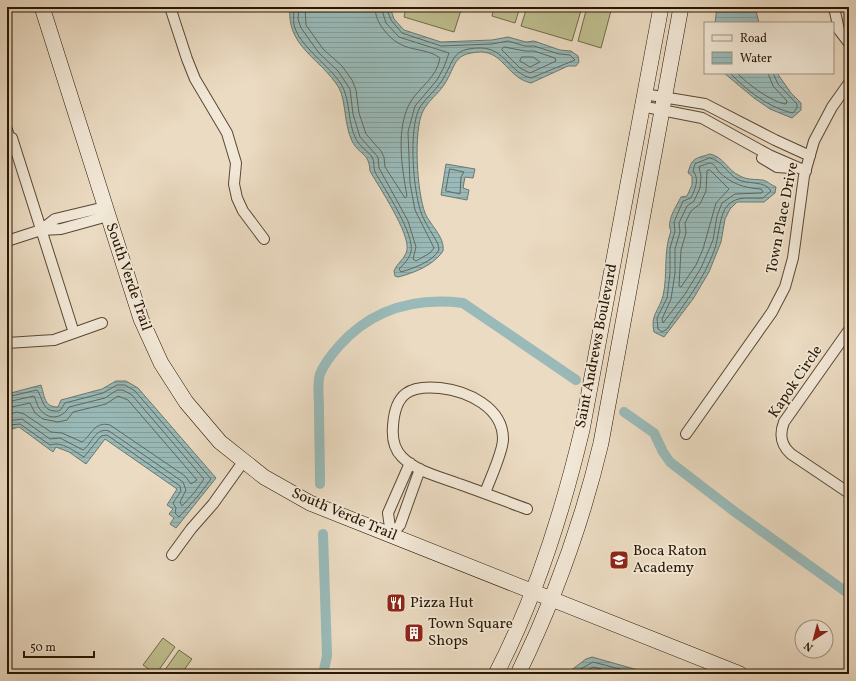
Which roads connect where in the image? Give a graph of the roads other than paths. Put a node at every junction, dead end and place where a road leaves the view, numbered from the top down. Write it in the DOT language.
graph roads {
  1 [pos="170,7"];
  2 [pos="660,7"];
  3 [pos="681,7"];
  4 [pos="834,7"];
  5 [pos="45,8"];
  6 [pos="849,43"];
  7 [pos="849,83"];
  8 [pos="642,100"];
  9 [pos="663,103"];
  10 [pos="8,136"];
  11 [pos="810,156"];
  12 [pos="802,169"];
  13 [pos="106,211"];
  14 [pos="41,230"];
  15 [pos="264,238"];
  16 [pos="7,241"];
  17 [pos="102,324"];
  18 [pos="849,330"];
  19 [pos="74,333"];
  20 [pos="7,343"];
  21 [pos="686,434"];
  22 [pos="243,462"];
  23 [pos="410,463"];
  24 [pos="420,469"];
  25 [pos="485,493"];
  26 [pos="849,493"];
  27 [pos="527,510"];
  28 [pos="391,535"];
  29 [pos="172,555"];
  30 [pos="533,591"];
  31 [pos="552,599"];
  32 [pos="496,674"];
  33 [pos="518,674"];
  34 [pos="740,674"];
  1 -- 15 [label="street"];
  2 -- 8 [label="street, Saint Andrews Boulevard"];
  3 -- 9 [label="street, Saint Andrews Boulevard"];
  4 -- 6 [label="street"];
  5 -- 13 [label="street, South Verde Trail"];
  7 -- 11 [label="street, Town Place Drive"];
  8 -- 9 [label="street"];
  8 -- 30 [label="street, Saint Andrews Boulevard"];
  9 -- 11 [label="street"];
  9 -- 12 [label="street"];
  9 -- 31 [label="street, Saint Andrews Boulevard"];
  10 -- 14 [label="street"];
  11 -- 12 [label="street, Town Place Drive"];
  12 -- 21 [label="street, Town Place Drive"];
  13 -- 14 [label="street"];
  13 -- 22 [label="street, South Verde Trail"];
  14 -- 16 [label="street"];
  14 -- 19 [label="street"];
  17 -- 19 [label="street"];
  18 -- 26 [label="street, Kapok Circle"];
  19 -- 20 [label="street"];
  22 -- 28 [label="street, South Verde Trail"];
  22 -- 29 [label="street"];
  23 -- 24 [label="street"];
  23 -- 25 [label="street"];
  23 -- 28 [label="street"];
  24 -- 25 [label="street"];
  24 -- 28 [label="street"];
  25 -- 27 [label="street"];
  28 -- 30 [label="street, South Verde Trail"];
  30 -- 31 [label="street, South Verde Trail"];
  30 -- 32 [label="street, Saint Andrews Boulevard"];
  31 -- 33 [label="street, Saint Andrews Boulevard"];
  31 -- 34 [label="street, South Verde Trail"];
}
